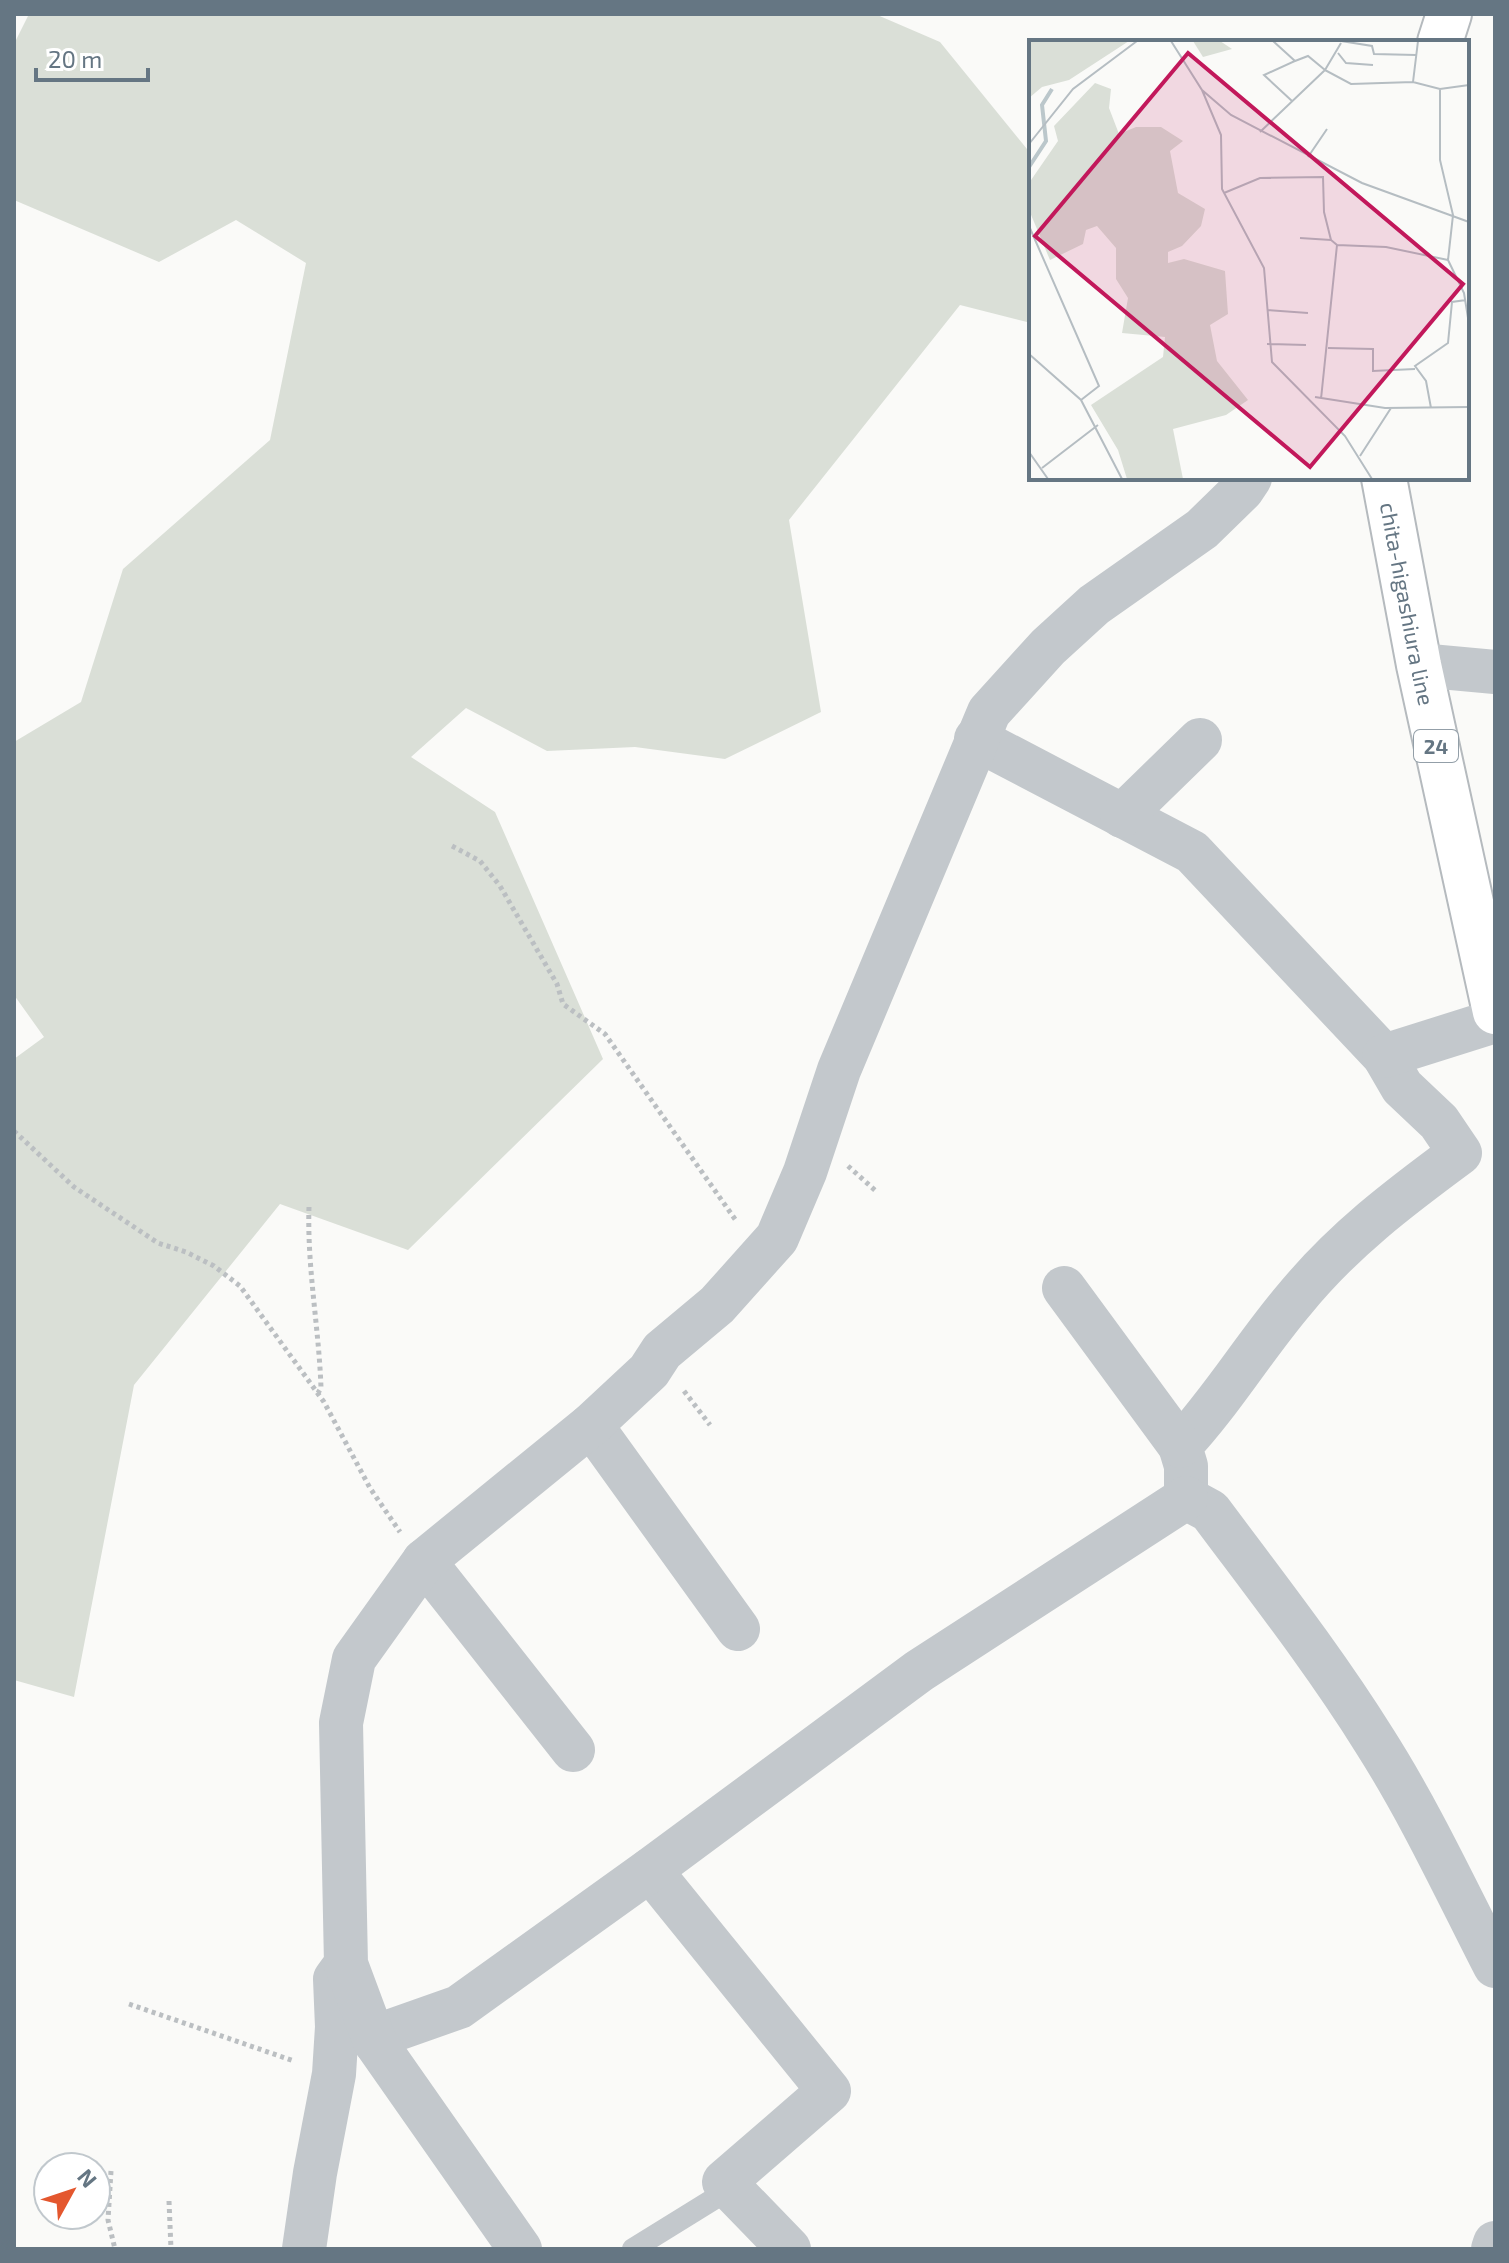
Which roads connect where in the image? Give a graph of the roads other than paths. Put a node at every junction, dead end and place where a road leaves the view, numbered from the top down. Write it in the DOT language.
graph roads {
  1 [pos="1449,14"];
  2 [pos="1441,40"];
  3 [pos="1249,480"];
  4 [pos="1384,480"];
  5 [pos="1419,665"];
  6 [pos="1495,672"];
  7 [pos="976,739"];
  8 [pos="1200,740"];
  9 [pos="1122,816"];
  10 [pos="1494,1008"];
  11 [pos="1384,1056"];
  12 [pos="1064,1288"];
  13 [pos="591,1425"];
  14 [pos="1180,1446"];
  15 [pos="1186,1498"];
  16 [pos="423,1562"];
  17 [pos="738,1629"];
  18 [pos="573,1750"];
  19 [pos="650,1870"];
  20 [pos="346,1964"];
  21 [pos="1495,1966"];
  22 [pos="375,2042"];
  23 [pos="730,2189"];
  24 [pos="1495,2243"];
  25 [pos="304,2249"];
  26 [pos="520,2249"];
  27 [pos="633,2249"];
  28 [pos="789,2249"];
  29 [pos="1493,2249"];
  1 -- 2 [label="main road"];
  3 -- 7 [label="street"];
  4 -- 5 [label="main road, chita-higashiura line / 24"];
  5 -- 6 [label="street"];
  5 -- 10 [label="main road, chita-higashiura line / 24"];
  7 -- 9 [label="street"];
  7 -- 13 [label="street"];
  8 -- 9 [label="street"];
  9 -- 11 [label="street"];
  10 -- 11 [label="street"];
  11 -- 14 [label="street"];
  12 -- 14 [label="street"];
  13 -- 16 [label="street"];
  13 -- 17 [label="street"];
  14 -- 15 [label="street"];
  15 -- 19 [label="street"];
  15 -- 21 [label="street"];
  16 -- 18 [label="street"];
  16 -- 20 [label="street"];
  19 -- 22 [label="street"];
  19 -- 23 [label="street"];
  20 -- 22 [label="street"];
  20 -- 25 [label="street"];
  22 -- 26 [label="street"];
  23 -- 27 [label="lane"];
  23 -- 28 [label="street"];
  24 -- 29 [label="street"];
}
